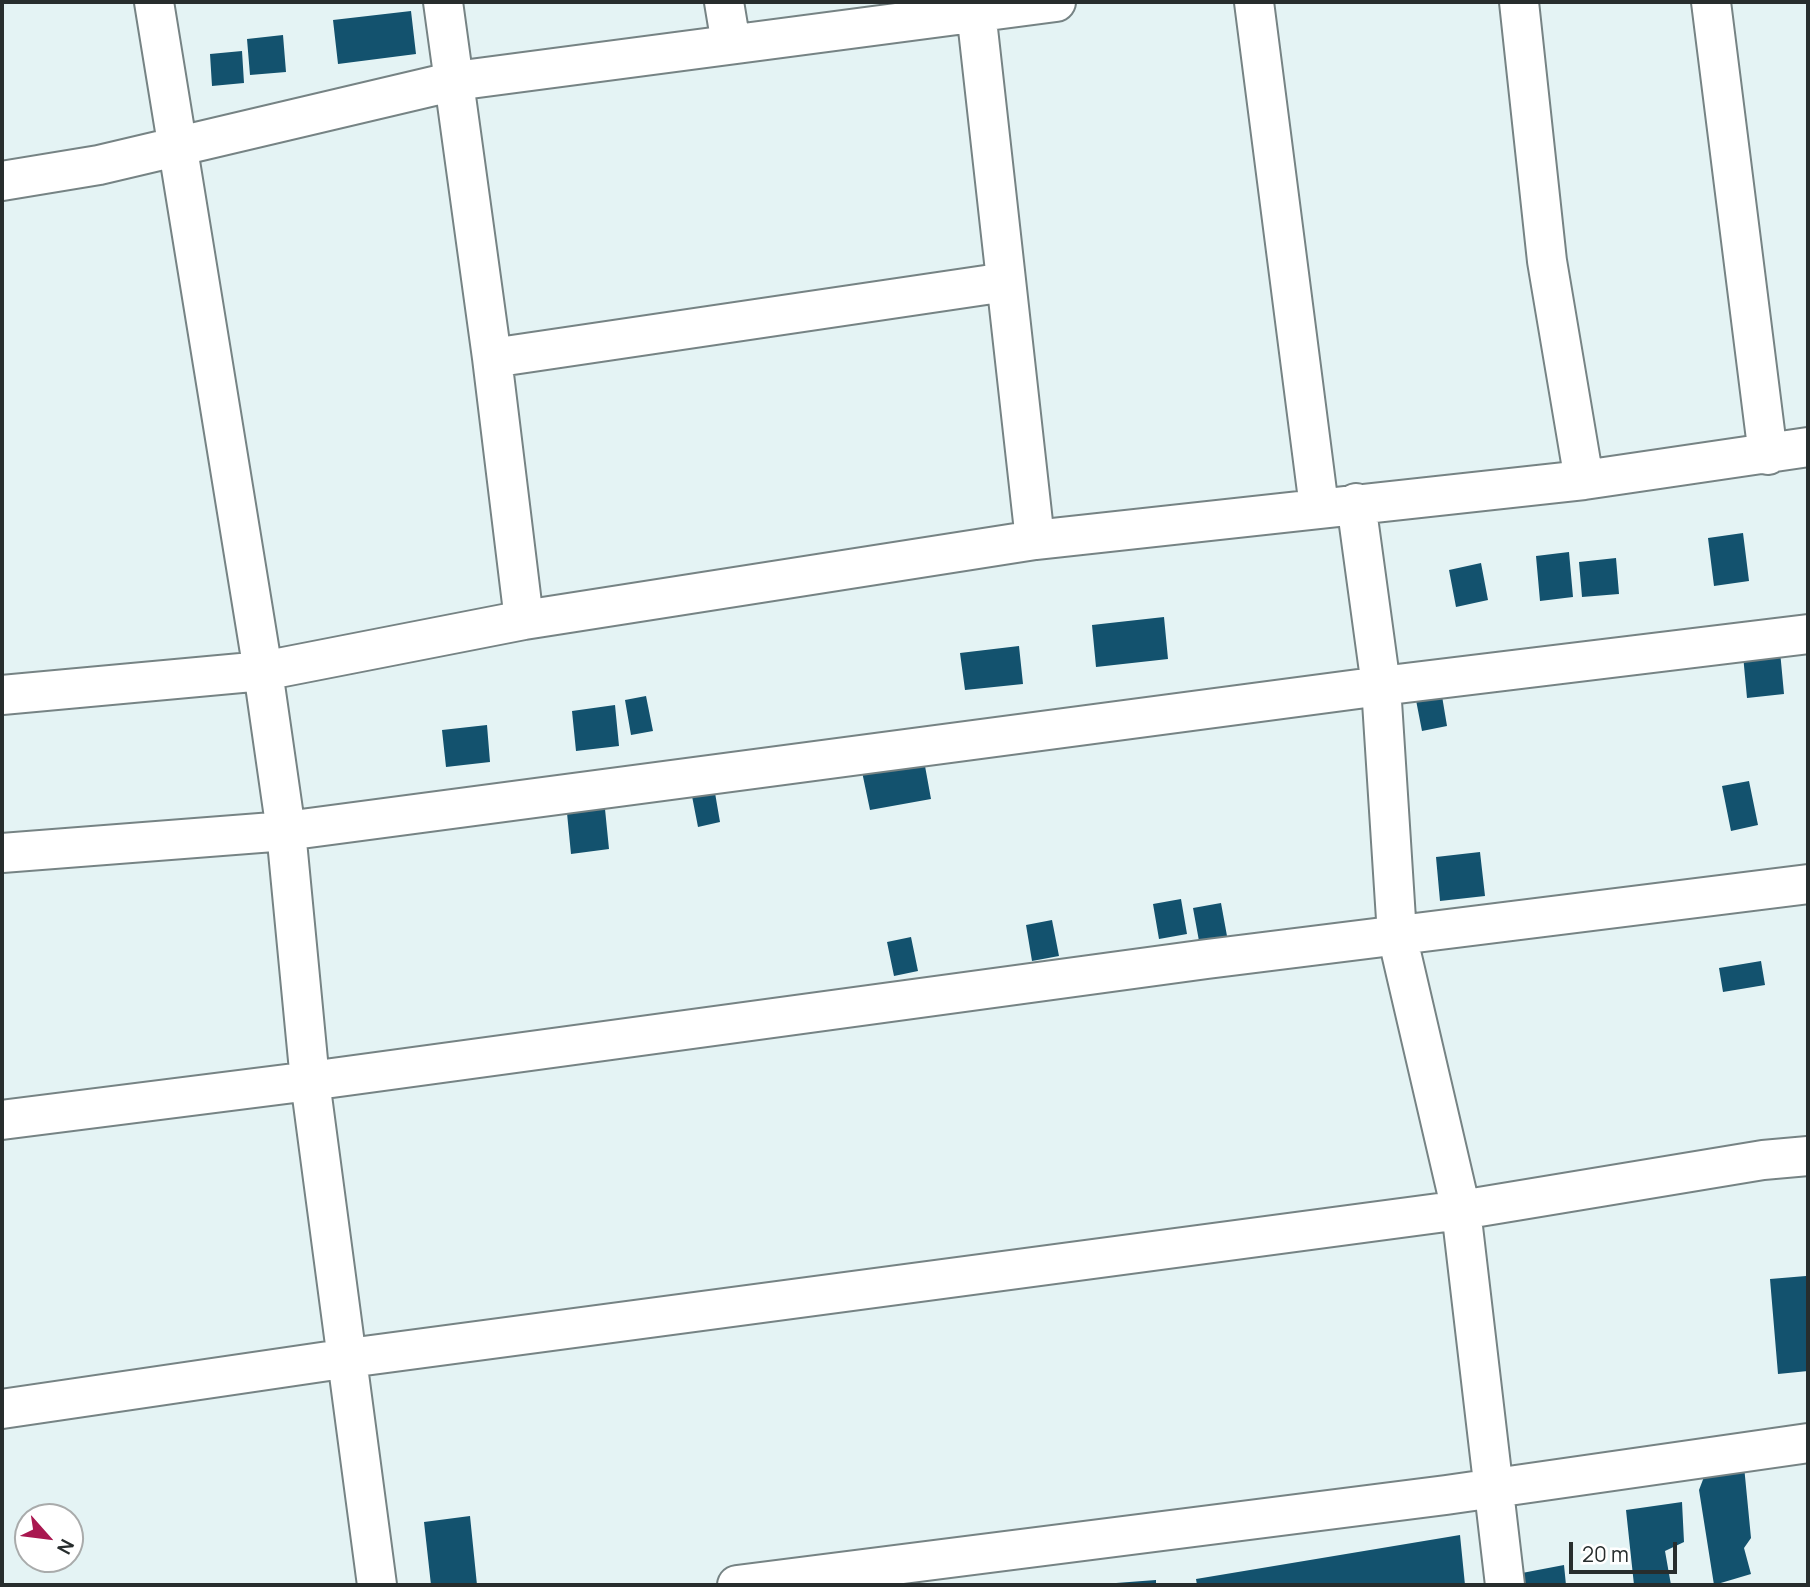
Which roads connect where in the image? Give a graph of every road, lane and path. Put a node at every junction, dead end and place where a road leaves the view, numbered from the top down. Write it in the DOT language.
graph roads {
  1 [pos="154,2"];
  2 [pos="443,2"];
  3 [pos="724,2"];
  4 [pos="1056,2"];
  5 [pos="1254,2"];
  6 [pos="1520,2"];
  7 [pos="1711,2"];
  8 [pos="976,7"];
  9 [pos="731,44"];
  10 [pos="455,81"];
  11 [pos="178,144"];
  12 [pos="2,181"];
  13 [pos="1006,282"];
  14 [pos="492,359"];
  15 [pos="1808,447"];
  16 [pos="1768,455"];
  17 [pos="1584,480"];
  18 [pos="1338,505"];
  19 [pos="1035,540"];
  20 [pos="524,620"];
  21 [pos="1808,634"];
  22 [pos="263,671"];
  23 [pos="1381,686"];
  24 [pos="2,695"];
  25 [pos="286,831"];
  26 [pos="2,853"];
  27 [pos="1808,884"];
  28 [pos="1397,935"];
  29 [pos="310,1081"];
  30 [pos="2,1120"];
  31 [pos="1808,1156"];
  32 [pos="1461,1210"];
  33 [pos="349,1358"];
  34 [pos="2,1409"];
  35 [pos="1808,1443"];
  36 [pos="1495,1489"];
  37 [pos="377,1585"];
  38 [pos="737,1585"];
  39 [pos="1506,1585"];
  1 -- 11 [label="street"];
  2 -- 10 [label="street"];
  3 -- 9 [label="street"];
  4 -- 8 [label="street"];
  5 -- 18 [label="street"];
  6 -- 17 [label="street"];
  7 -- 16 [label="street"];
  8 -- 9 [label="street"];
  8 -- 13 [label="street"];
  9 -- 10 [label="street"];
  10 -- 11 [label="street"];
  10 -- 14 [label="street"];
  11 -- 12 [label="street"];
  11 -- 22 [label="street"];
  13 -- 14 [label="street"];
  13 -- 19 [label="street"];
  14 -- 20 [label="street"];
  15 -- 16 [label="street"];
  16 -- 17 [label="street"];
  17 -- 18 [label="street"];
  18 -- 19 [label="street"];
  18 -- 23 [label="street"];
  19 -- 20 [label="street"];
  20 -- 22 [label="street"];
  21 -- 23 [label="street"];
  22 -- 24 [label="street"];
  22 -- 25 [label="street"];
  23 -- 25 [label="street"];
  23 -- 28 [label="street"];
  25 -- 26 [label="street"];
  25 -- 29 [label="street"];
  27 -- 28 [label="street"];
  28 -- 29 [label="street"];
  28 -- 32 [label="street"];
  29 -- 30 [label="street"];
  29 -- 33 [label="street"];
  31 -- 32 [label="street"];
  32 -- 33 [label="street"];
  32 -- 36 [label="street"];
  33 -- 34 [label="street"];
  33 -- 37 [label="street"];
  35 -- 36 [label="street"];
  36 -- 38 [label="street"];
  36 -- 39 [label="street"];
}
